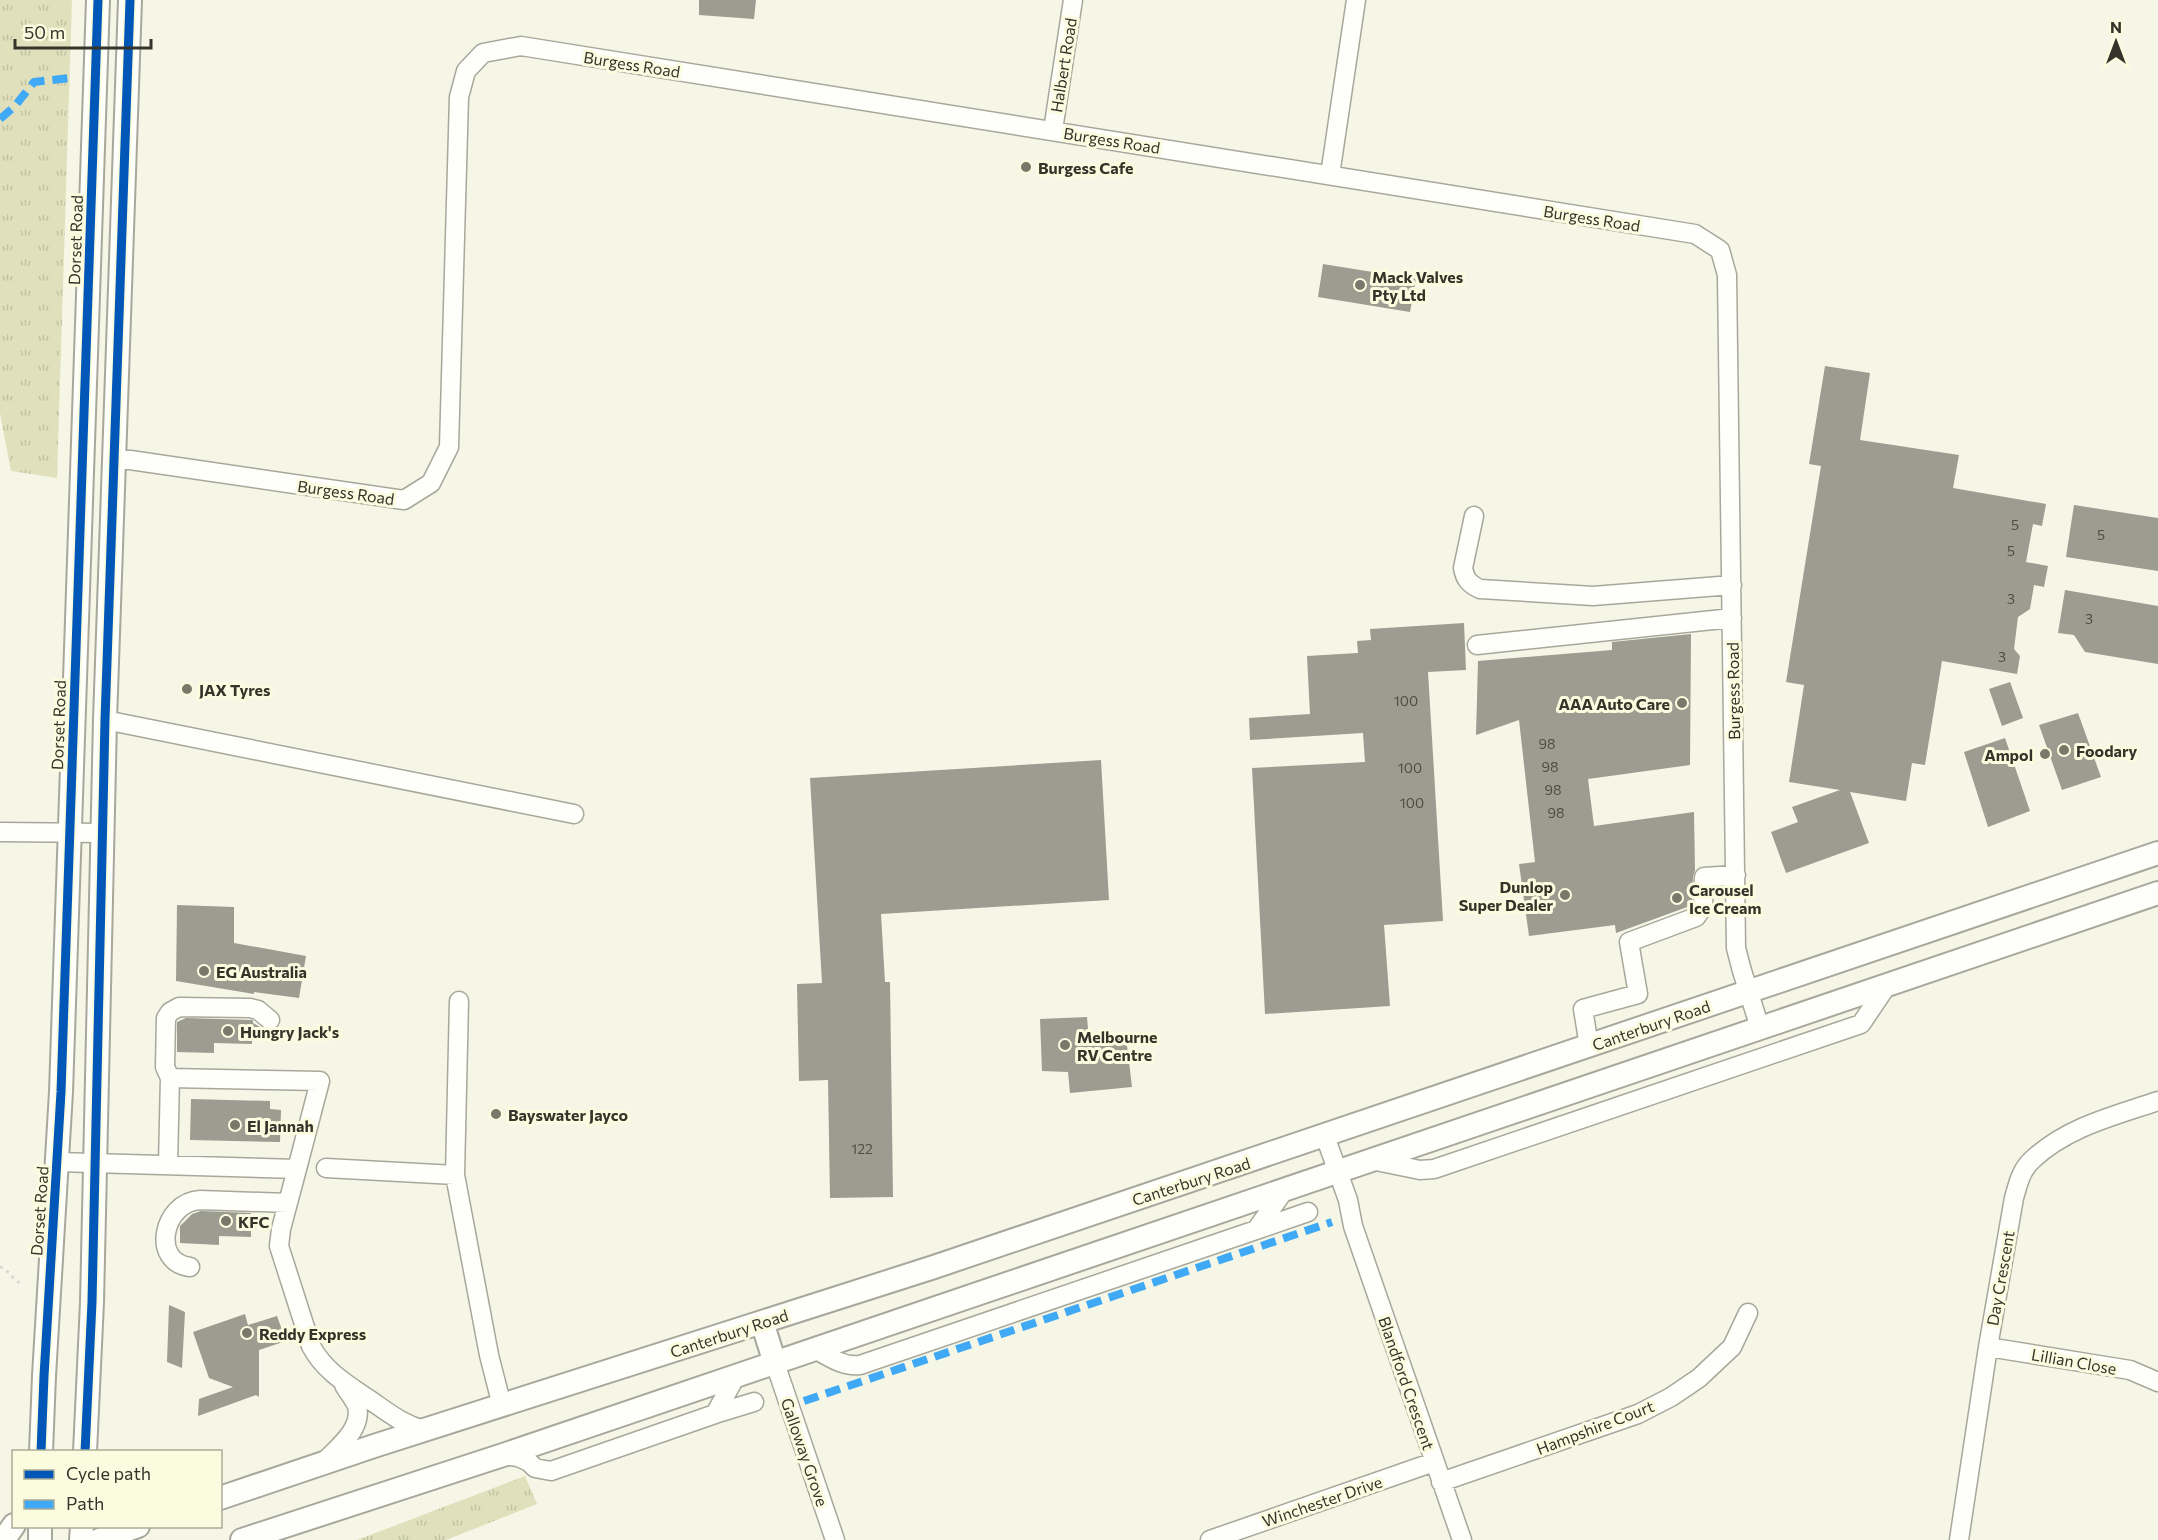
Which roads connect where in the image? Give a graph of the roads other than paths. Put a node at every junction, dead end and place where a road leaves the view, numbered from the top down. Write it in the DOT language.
graph roads {
  1 [pos="98,0"];
  2 [pos="130,0"];
  3 [pos="1073,0"];
  4 [pos="1356,0"];
  5 [pos="1053,130"];
  6 [pos="1330,175"];
  7 [pos="82,459"];
  8 [pos="115,460"];
  9 [pos="1474,516"];
  10 [pos="1732,585"];
  11 [pos="1732,618"];
  12 [pos="1477,645"];
  13 [pos="105,720"];
  14 [pos="574,814"];
  15 [pos="0,832"];
  16 [pos="70,833"];
  17 [pos="104,833"];
  18 [pos="2158,853"];
  19 [pos="1736,875"];
  20 [pos="2158,893"];
  21 [pos="1888,984"];
  22 [pos="1748,992"];
  23 [pos="459,1001"];
  24 [pos="270,1020"];
  25 [pos="1760,1028"];
  26 [pos="1589,1046"];
  27 [pos="170,1077"];
  28 [pos="2158,1101"];
  29 [pos="1320,1138"];
  30 [pos="1371,1160"];
  31 [pos="57,1162"];
  32 [pos="94,1163"];
  33 [pos="168,1164"];
  34 [pos="327,1168"];
  35 [pos="297,1169"];
  36 [pos="1333,1172"];
  37 [pos="455,1175"];
  38 [pos="1286,1188"];
  39 [pos="288,1203"];
  40 [pos="1308,1212"];
  41 [pos="1256,1230"];
  42 [pos="190,1267"];
  43 [pos="1748,1313"];
  44 [pos="762,1322"];
  45 [pos="1988,1347"];
  46 [pos="814,1349"];
  47 [pos="775,1363"];
  48 [pos="736,1376"];
  49 [pos="2158,1382"];
  50 [pos="344,1383"];
  51 [pos="754,1401"];
  52 [pos="502,1406"];
  53 [pos="714,1414"];
  54 [pos="424,1430"];
  55 [pos="87,1449"];
  56 [pos="41,1450"];
  57 [pos="503,1455"];
  58 [pos="1434,1462"];
  59 [pos="323,1463"];
  60 [pos="1441,1482"];
  61 [pos="222,1497"];
  62 [pos="327,1511"];
  63 [pos="12,1527"];
  64 [pos="135,1528"];
  65 [pos="1,1540"];
  66 [pos="99,1540"];
  67 [pos="242,1540"];
  68 [pos="272,1540"];
  69 [pos="835,1540"];
  70 [pos="1209,1540"];
  71 [pos="1462,1540"];
  72 [pos="1959,1540"];
  1 -- 7 [label="main road, Dorset Road"];
  2 -- 8 [label="main road"];
  3 -- 5 [label="street, Halbert Road"];
  4 -- 6 [label="street"];
  5 -- 6 [label="street, Burgess Road"];
  5 -- 8 [label="street, Burgess Road"];
  6 -- 10 [label="street, Burgess Road"];
  7 -- 8 [label="main road"];
  7 -- 16 [label="main road, Dorset Road"];
  8 -- 13 [label="main road"];
  9 -- 10 [label="street"];
  10 -- 11 [label="street, Burgess Road"];
  11 -- 12 [label="street"];
  11 -- 19 [label="street, Burgess Road"];
  13 -- 14 [label="street"];
  13 -- 17 [label="main road"];
  15 -- 16 [label="street"];
  16 -- 17 [label="street"];
  16 -- 31 [label="main road, Dorset Road"];
  17 -- 32 [label="main road"];
  18 -- 22 [label="main road, Canterbury Road"];
  19 -- 22 [label="street, Burgess Road"];
  19 -- 26 [label="street"];
  20 -- 21 [label="main road"];
  21 -- 25 [label="main road"];
  21 -- 30 [label="street"];
  22 -- 25 [label="street, Burgess Road"];
  22 -- 26 [label="main road, Canterbury Road"];
  23 -- 37 [label="street"];
  24 -- 27 [label="street"];
  25 -- 30 [label="main road"];
  26 -- 29 [label="main road, Canterbury Road"];
  27 -- 33 [label="street"];
  27 -- 35 [label="street"];
  28 -- 45 [label="street, Day Crescent"];
  29 -- 36 [label="street, Blandford Crescent"];
  29 -- 44 [label="main road, Canterbury Road"];
  30 -- 36 [label="main road"];
  31 -- 32 [label="street"];
  31 -- 56 [label="main road, Dorset Road"];
  32 -- 33 [label="street"];
  32 -- 55 [label="main road"];
  33 -- 35 [label="street"];
  34 -- 37 [label="street"];
  35 -- 39 [label="street"];
  36 -- 38 [label="main road"];
  36 -- 58 [label="street, Blandford Crescent"];
  37 -- 52 [label="street"];
  38 -- 41 [label="street"];
  38 -- 46 [label="main road"];
  39 -- 42 [label="street"];
  39 -- 50 [label="street"];
  40 -- 41 [label="street"];
  41 -- 46 [label="street"];
  43 -- 60 [label="street, Hampshire Court"];
  44 -- 47 [label="main road"];
  44 -- 52 [label="main road, Canterbury Road"];
  45 -- 49 [label="street, Lillian Close"];
  45 -- 72 [label="street, Day Crescent"];
  46 -- 47 [label="main road"];
  47 -- 48 [label="main road"];
  47 -- 69 [label="street, Galloway Grove"];
  48 -- 53 [label="street"];
  48 -- 57 [label="main road"];
  50 -- 54 [label="street"];
  50 -- 59 [label="street"];
  51 -- 53 [label="street"];
  52 -- 54 [label="main road, Canterbury Road"];
  53 -- 57 [label="street"];
  54 -- 59 [label="main road, Canterbury Road"];
  57 -- 62 [label="main road"];
  58 -- 60 [label="street, Blandford Crescent"];
  58 -- 70 [label="street, Winchester Drive"];
  59 -- 61 [label="main road, Canterbury Road"];
  60 -- 71 [label="street, Blandford Crescent"];
  62 -- 67 [label="main road"];
  62 -- 68 [label="main road"];
  63 -- 65 [label="main road"];
  64 -- 66 [label="main road"];
}
